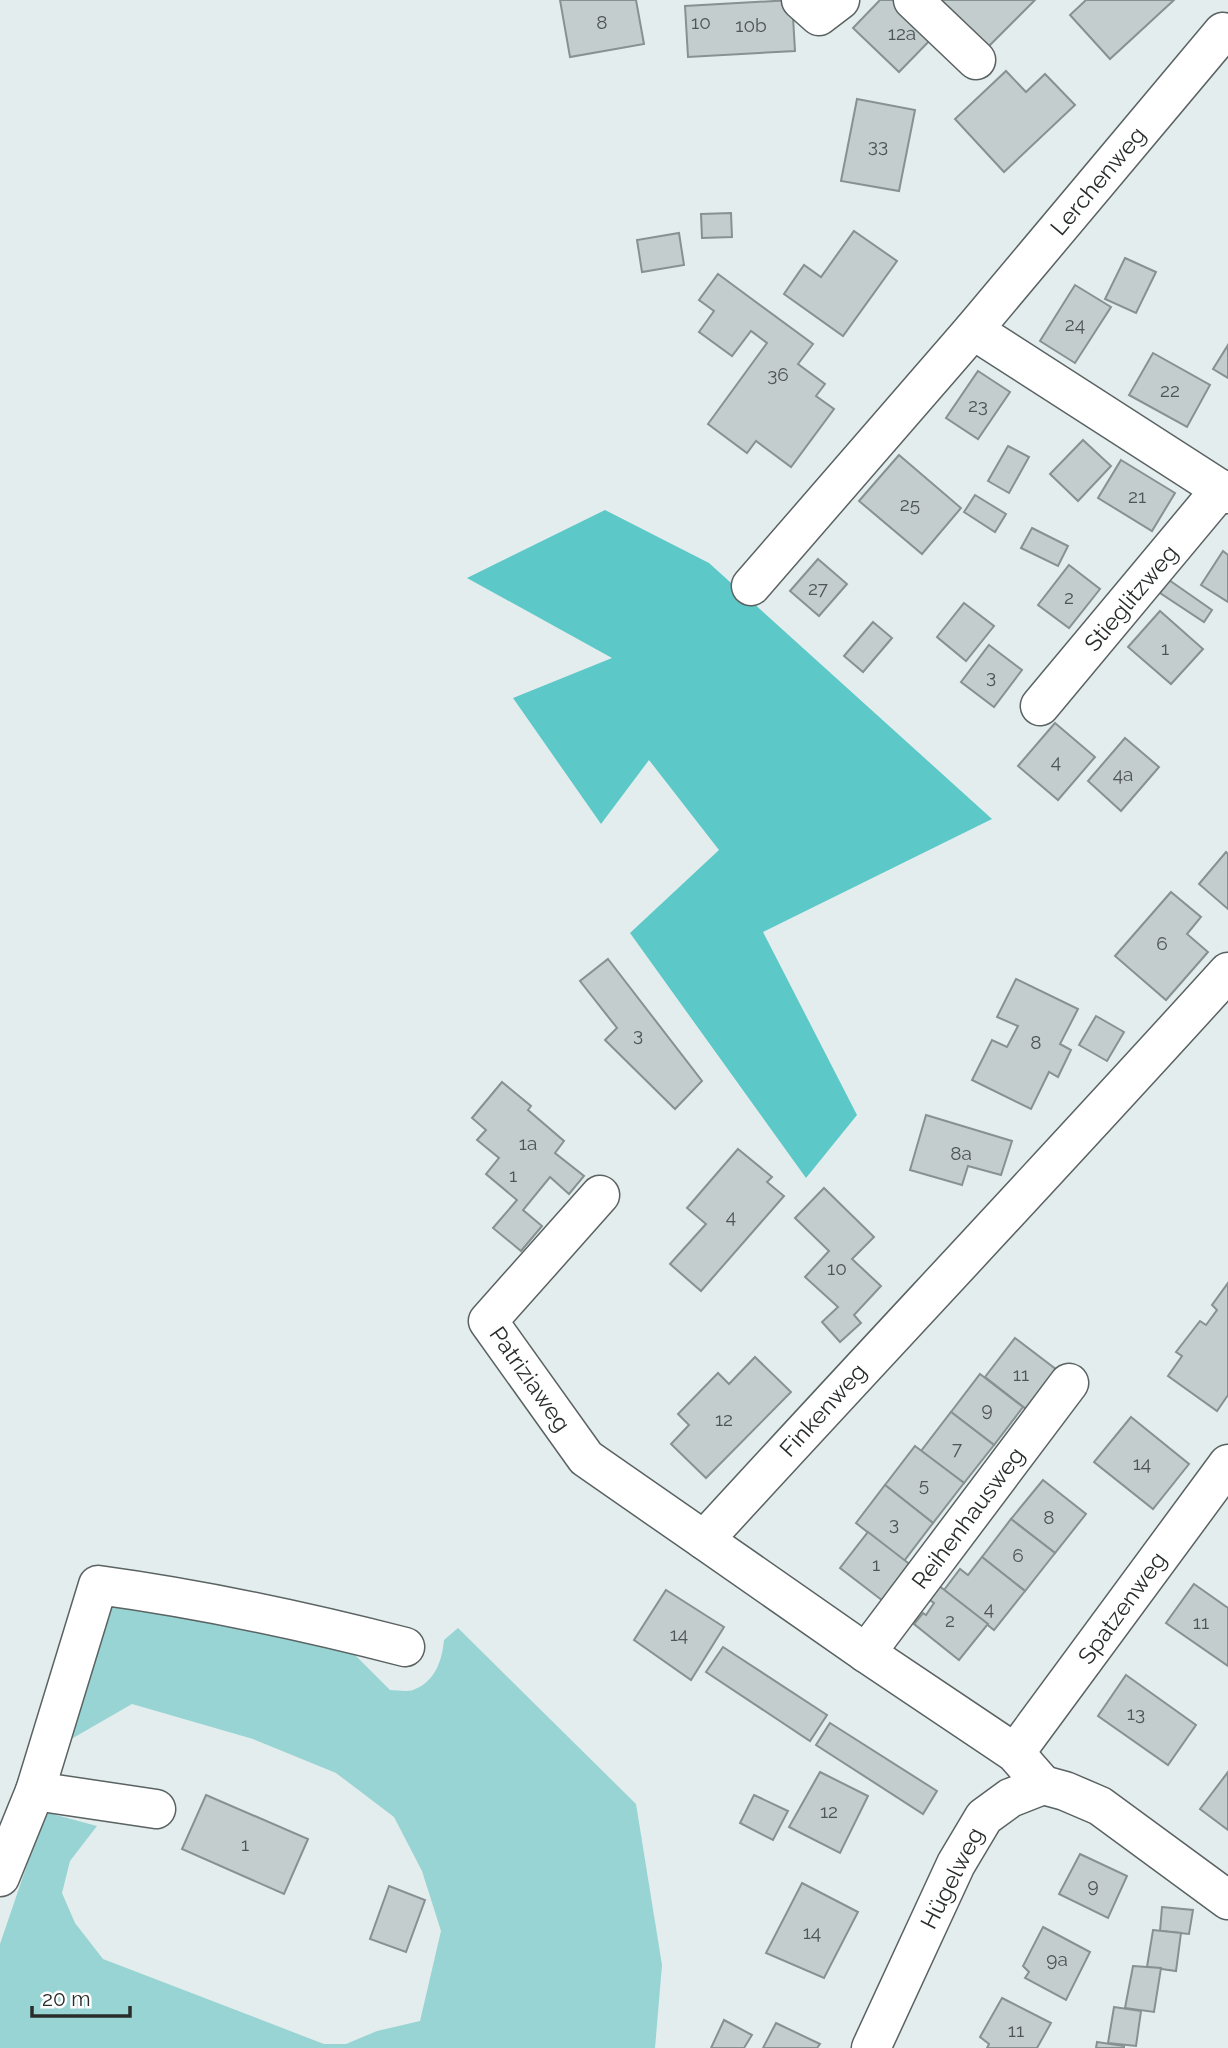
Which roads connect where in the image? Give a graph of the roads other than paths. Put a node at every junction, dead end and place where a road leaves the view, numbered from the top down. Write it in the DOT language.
graph roads {
  1 [pos="801,0"];
  2 [pos="840,0"];
  3 [pos="914,0"];
  4 [pos="1223,32"];
  5 [pos="976,60"];
  6 [pos="974,330"];
  7 [pos="1224,492"];
  8 [pos="751,586"];
  9 [pos="1040,706"];
  10 [pos="1228,972"];
  11 [pos="600,1195"];
  12 [pos="1069,1383"];
  13 [pos="1228,1464"];
  14 [pos="704,1541"];
  15 [pos="405,1647"];
  16 [pos="866,1653"];
  17 [pos="1016,1753"];
  18 [pos="1043,1785"];
  19 [pos="35,1791"];
  20 [pos="156,1809"];
  21 [pos="0,1877"];
  22 [pos="1228,1900"];
  23 [pos="871,2048"];
  1 -- 2 [label="street"];
  3 -- 5 [label="street"];
  4 -- 6 [label="street, Lerchenweg"];
  6 -- 7 [label="street"];
  6 -- 8 [label="street, Lerchenweg"];
  7 -- 9 [label="street, Stieglitzweg"];
  10 -- 14 [label="street, Finkenweg"];
  11 -- 14 [label="street, Patriziaweg"];
  12 -- 16 [label="street, Reihenhausweg"];
  13 -- 17 [label="street, Spatzenweg"];
  14 -- 16 [label="street"];
  15 -- 19 [label="street"];
  16 -- 17 [label="street"];
  17 -- 18 [label="street"];
  18 -- 22 [label="street"];
  18 -- 23 [label="street, Hügelweg"];
  19 -- 20 [label="street"];
  19 -- 21 [label="street"];
}
